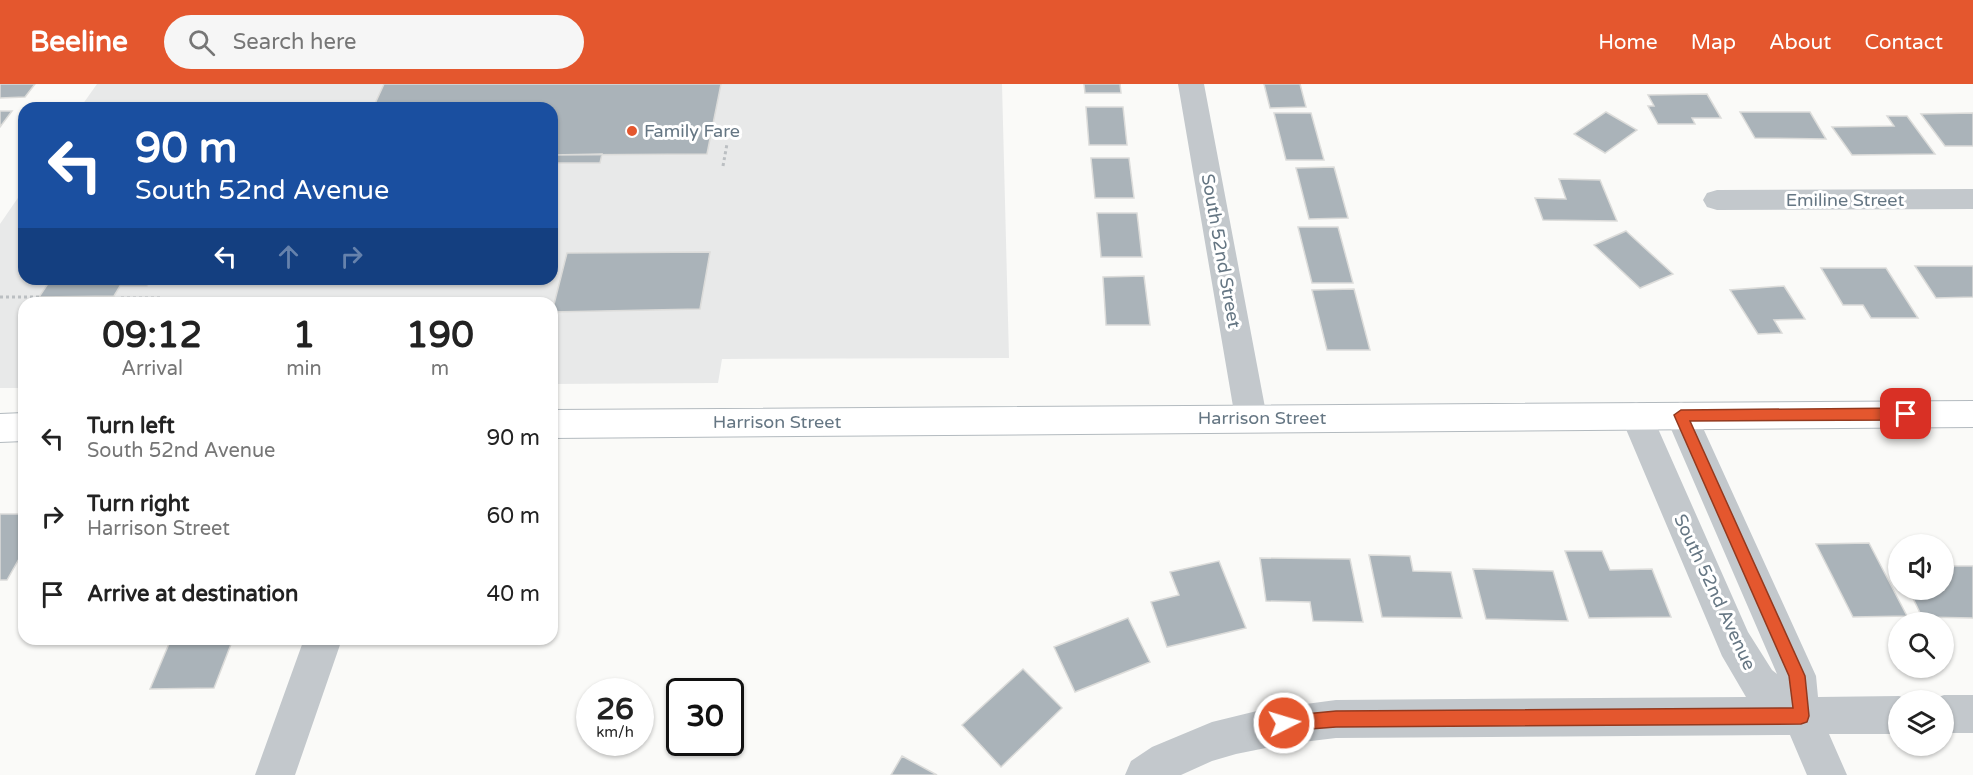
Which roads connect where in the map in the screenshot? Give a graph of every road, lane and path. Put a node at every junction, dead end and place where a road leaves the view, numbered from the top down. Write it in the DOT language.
graph roads {
  1 [pos="1191,84"];
  2 [pos="727,144"];
  3 [pos="723,166"];
  4 [pos="1973,199"];
  5 [pos="1717,200"];
  6 [pos="0,297"];
  7 [pos="42,297"];
  8 [pos="1973,414"];
  9 [pos="1636,415"];
  10 [pos="1681,415"];
  11 [pos="1251,418"];
  12 [pos="558,424"];
  13 [pos="0,428"];
  14 [pos="18,428"];
  15 [pos="321,645"];
  16 [pos="1954,714"];
  17 [pos="1973,714"];
  18 [pos="1888,715"];
  19 [pos="1801,716"];
  20 [pos="274,775"];
  21 [pos="1145,775"];
  22 [pos="1827,775"];
  1 -- 11 [label="street, South 52nd Street"];
  2 -- 3 [label="path"];
  4 -- 5 [label="street, Emiline Street"];
  6 -- 7 [label="path"];
  8 -- 10 [label="main road, Harrison Street"];
  9 -- 10 [label="main road, Harrison Street"];
  9 -- 11 [label="main road, Harrison Street"];
  9 -- 19 [label="street, South 52nd Avenue"];
  10 -- 19 [label="street"];
  11 -- 12 [label="main road, Harrison Street"];
  13 -- 14 [label="main road"];
  15 -- 20 [label="street"];
  16 -- 17 [label="street"];
  18 -- 19 [label="street"];
  19 -- 21 [label="street"];
  19 -- 22 [label="street"];
}
